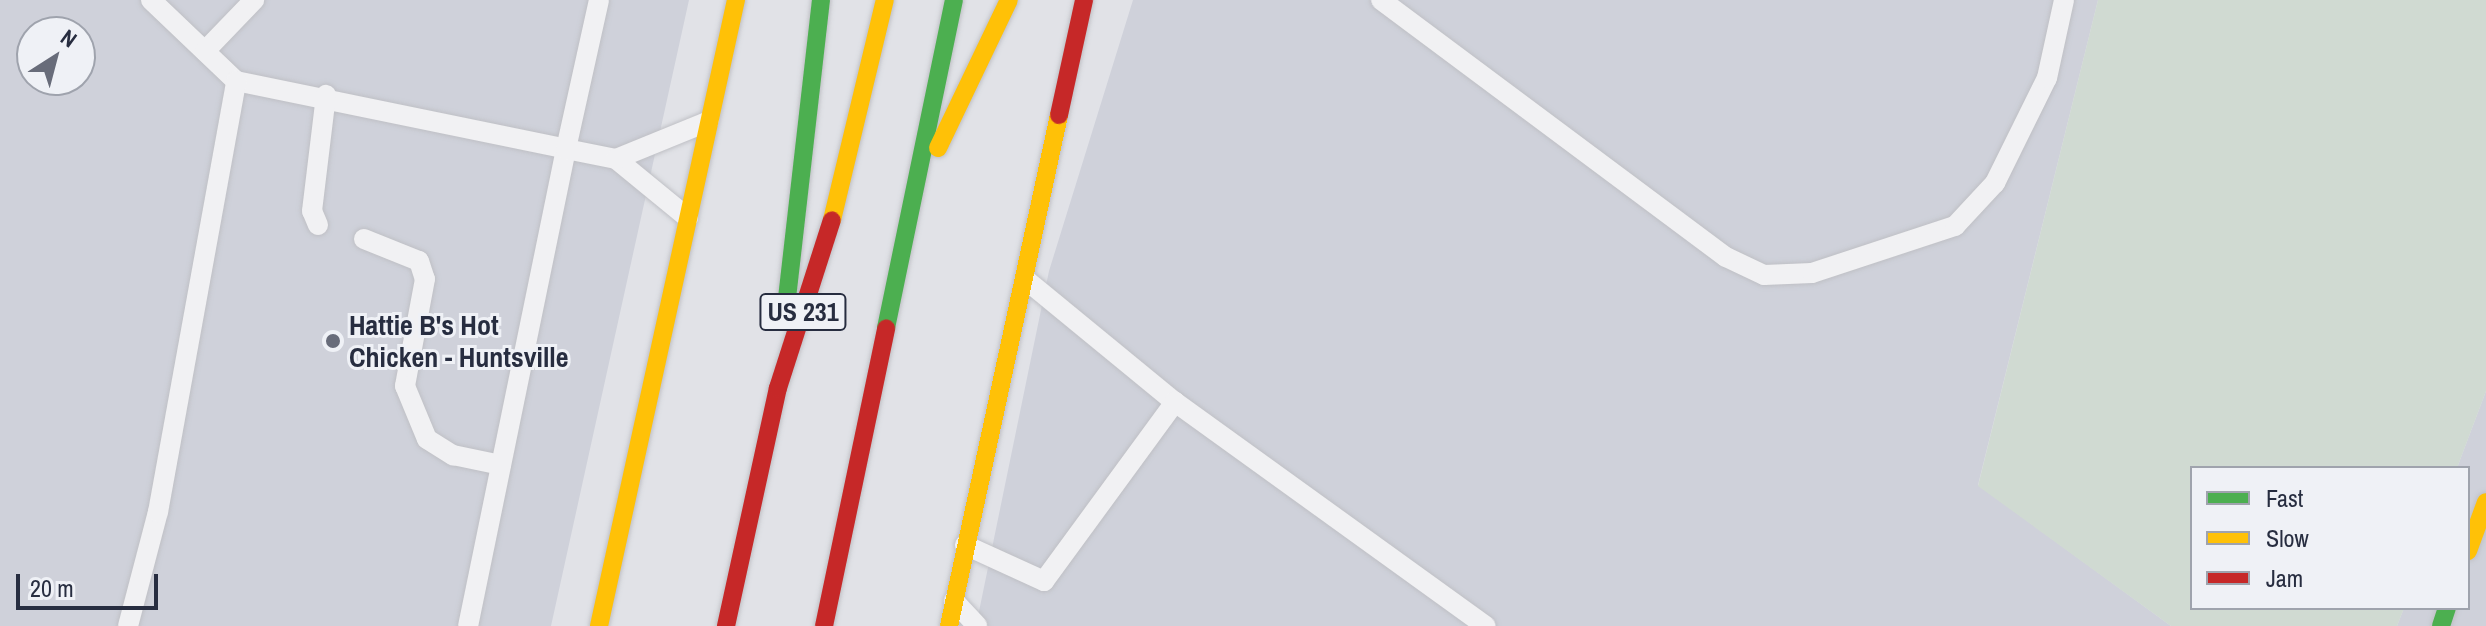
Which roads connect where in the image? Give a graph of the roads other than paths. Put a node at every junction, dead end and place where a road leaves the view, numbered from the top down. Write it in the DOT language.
graph roads {
  1 [pos="151,0"];
  2 [pos="254,0"];
  3 [pos="599,0"];
  4 [pos="736,0"];
  5 [pos="821,0"];
  6 [pos="885,0"];
  7 [pos="954,0"];
  8 [pos="1009,0"];
  9 [pos="1084,0"];
  10 [pos="1381,0"];
  11 [pos="2064,0"];
  12 [pos="205,51"];
  13 [pos="236,81"];
  14 [pos="326,95"];
  15 [pos="710,121"];
  16 [pos="566,149"];
  17 [pos="616,159"];
  18 [pos="913,196"];
  19 [pos="688,218"];
  20 [pos="318,225"];
  21 [pos="364,239"];
  22 [pos="1025,279"];
  23 [pos="778,388"];
  24 [pos="1175,402"];
  25 [pos="501,465"];
  26 [pos="2486,502"];
  27 [pos="965,545"];
  28 [pos="2470,546"];
  29 [pos="954,601"];
  30 [pos="128,626"];
  31 [pos="468,626"];
  32 [pos="599,626"];
  33 [pos="726,626"];
  34 [pos="824,626"];
  35 [pos="949,626"];
  36 [pos="977,626"];
  37 [pos="1486,626"];
  1 -- 12 [label="lane"];
  2 -- 12 [label="lane"];
  3 -- 16 [label="lane"];
  4 -- 15 [label="main road"];
  5 -- 23 [label="main road"];
  6 -- 23 [label="main road, US 231"];
  7 -- 18 [label="main road, US 231"];
  8 -- 18 [label="main road"];
  9 -- 22 [label="main road"];
  10 -- 11 [label="lane"];
  12 -- 13 [label="lane"];
  13 -- 14 [label="lane"];
  13 -- 30 [label="lane"];
  14 -- 16 [label="lane"];
  14 -- 20 [label="lane"];
  15 -- 17 [label="lane"];
  15 -- 19 [label="main road"];
  16 -- 17 [label="lane"];
  16 -- 25 [label="lane"];
  17 -- 19 [label="lane"];
  18 -- 34 [label="main road, US 231"];
  19 -- 32 [label="main road"];
  21 -- 25 [label="lane"];
  22 -- 24 [label="lane"];
  22 -- 27 [label="main road"];
  23 -- 33 [label="main road, US 231"];
  24 -- 27 [label="lane"];
  24 -- 37 [label="lane"];
  25 -- 31 [label="lane"];
  26 -- 28 [label="main road"];
  27 -- 29 [label="main road"];
  29 -- 35 [label="main road"];
  29 -- 36 [label="lane"];
}
